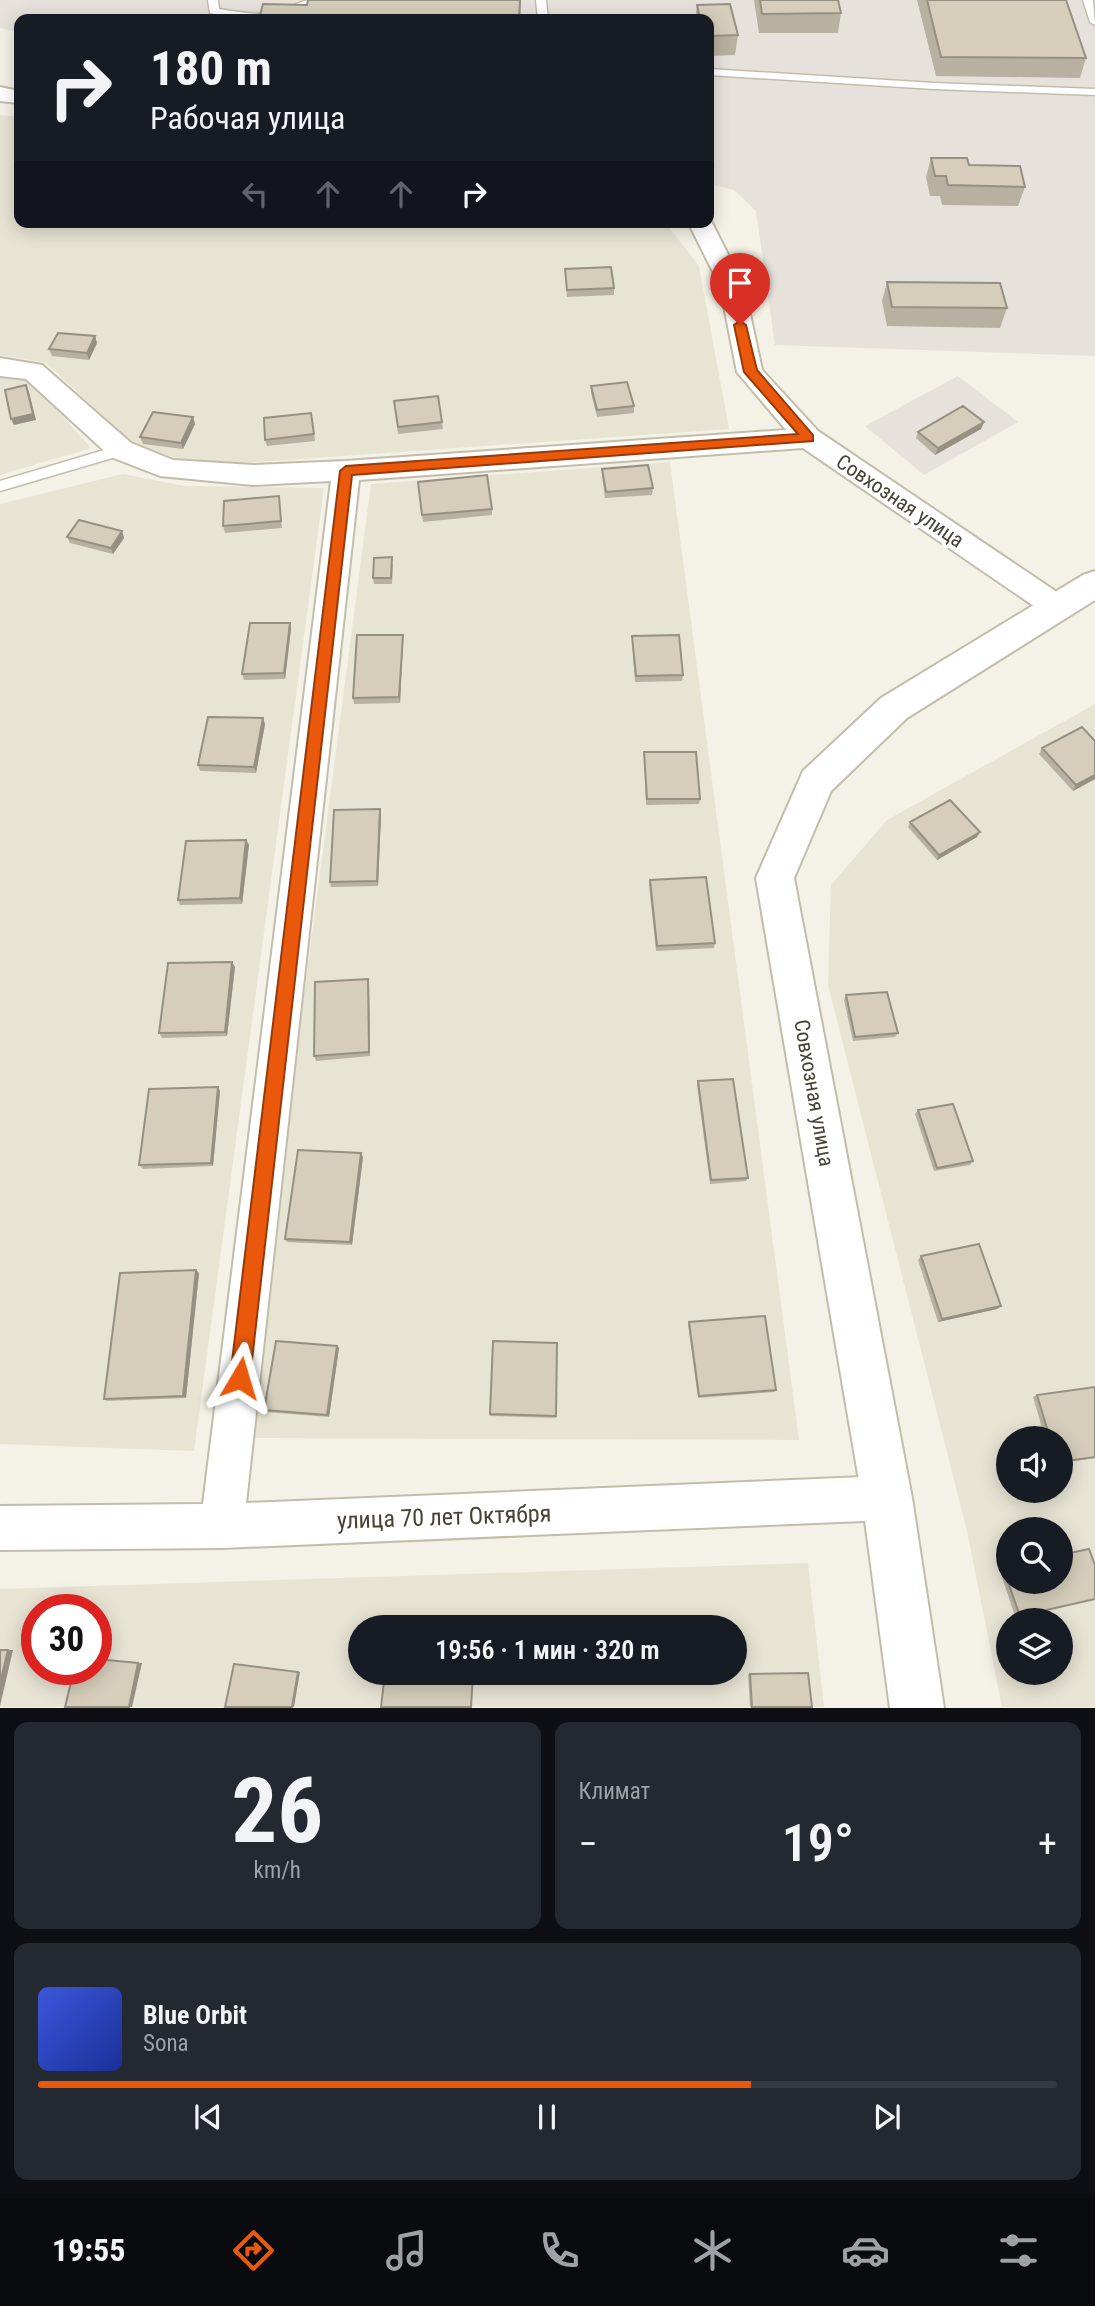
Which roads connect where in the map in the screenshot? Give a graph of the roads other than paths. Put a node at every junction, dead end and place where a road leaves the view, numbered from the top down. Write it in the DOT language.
graph roads {
  1 [pos="213,0"];
  2 [pos="307,0"];
  3 [pos="1088,0"];
  4 [pos="230,14"];
  5 [pos="275,14"];
  6 [pos="1095,22"];
  7 [pos="714,72"];
  8 [pos="1095,92"];
  9 [pos="703,228"];
  10 [pos="0,367"];
  11 [pos="808,438"];
  12 [pos="121,450"];
  13 [pos="346,471"];
  14 [pos="0,486"];
  15 [pos="1095,584"];
  16 [pos="1057,607"];
  17 [pos="887,1498"];
  18 [pos="222,1526"];
  19 [pos="0,1528"];
  20 [pos="917,1707"];
  1 -- 4 [label="lane"];
  2 -- 5 [label="lane"];
  3 -- 6 [label="lane"];
  7 -- 8 [label="lane"];
  9 -- 11 [label="street, Совхозная улица"];
  10 -- 12 [label="street"];
  11 -- 13 [label="street"];
  11 -- 16 [label="street, Совхозная улица"];
  12 -- 13 [label="street"];
  12 -- 14 [label="lane"];
  13 -- 18 [label="street"];
  15 -- 16 [label="street, Совхозная улица"];
  16 -- 17 [label="street, Совхозная улица"];
  17 -- 18 [label="street, улица 70 лет Октября"];
  17 -- 20 [label="street, Совхозная улица"];
  18 -- 19 [label="street, улица 70 лет Октября"];
}
